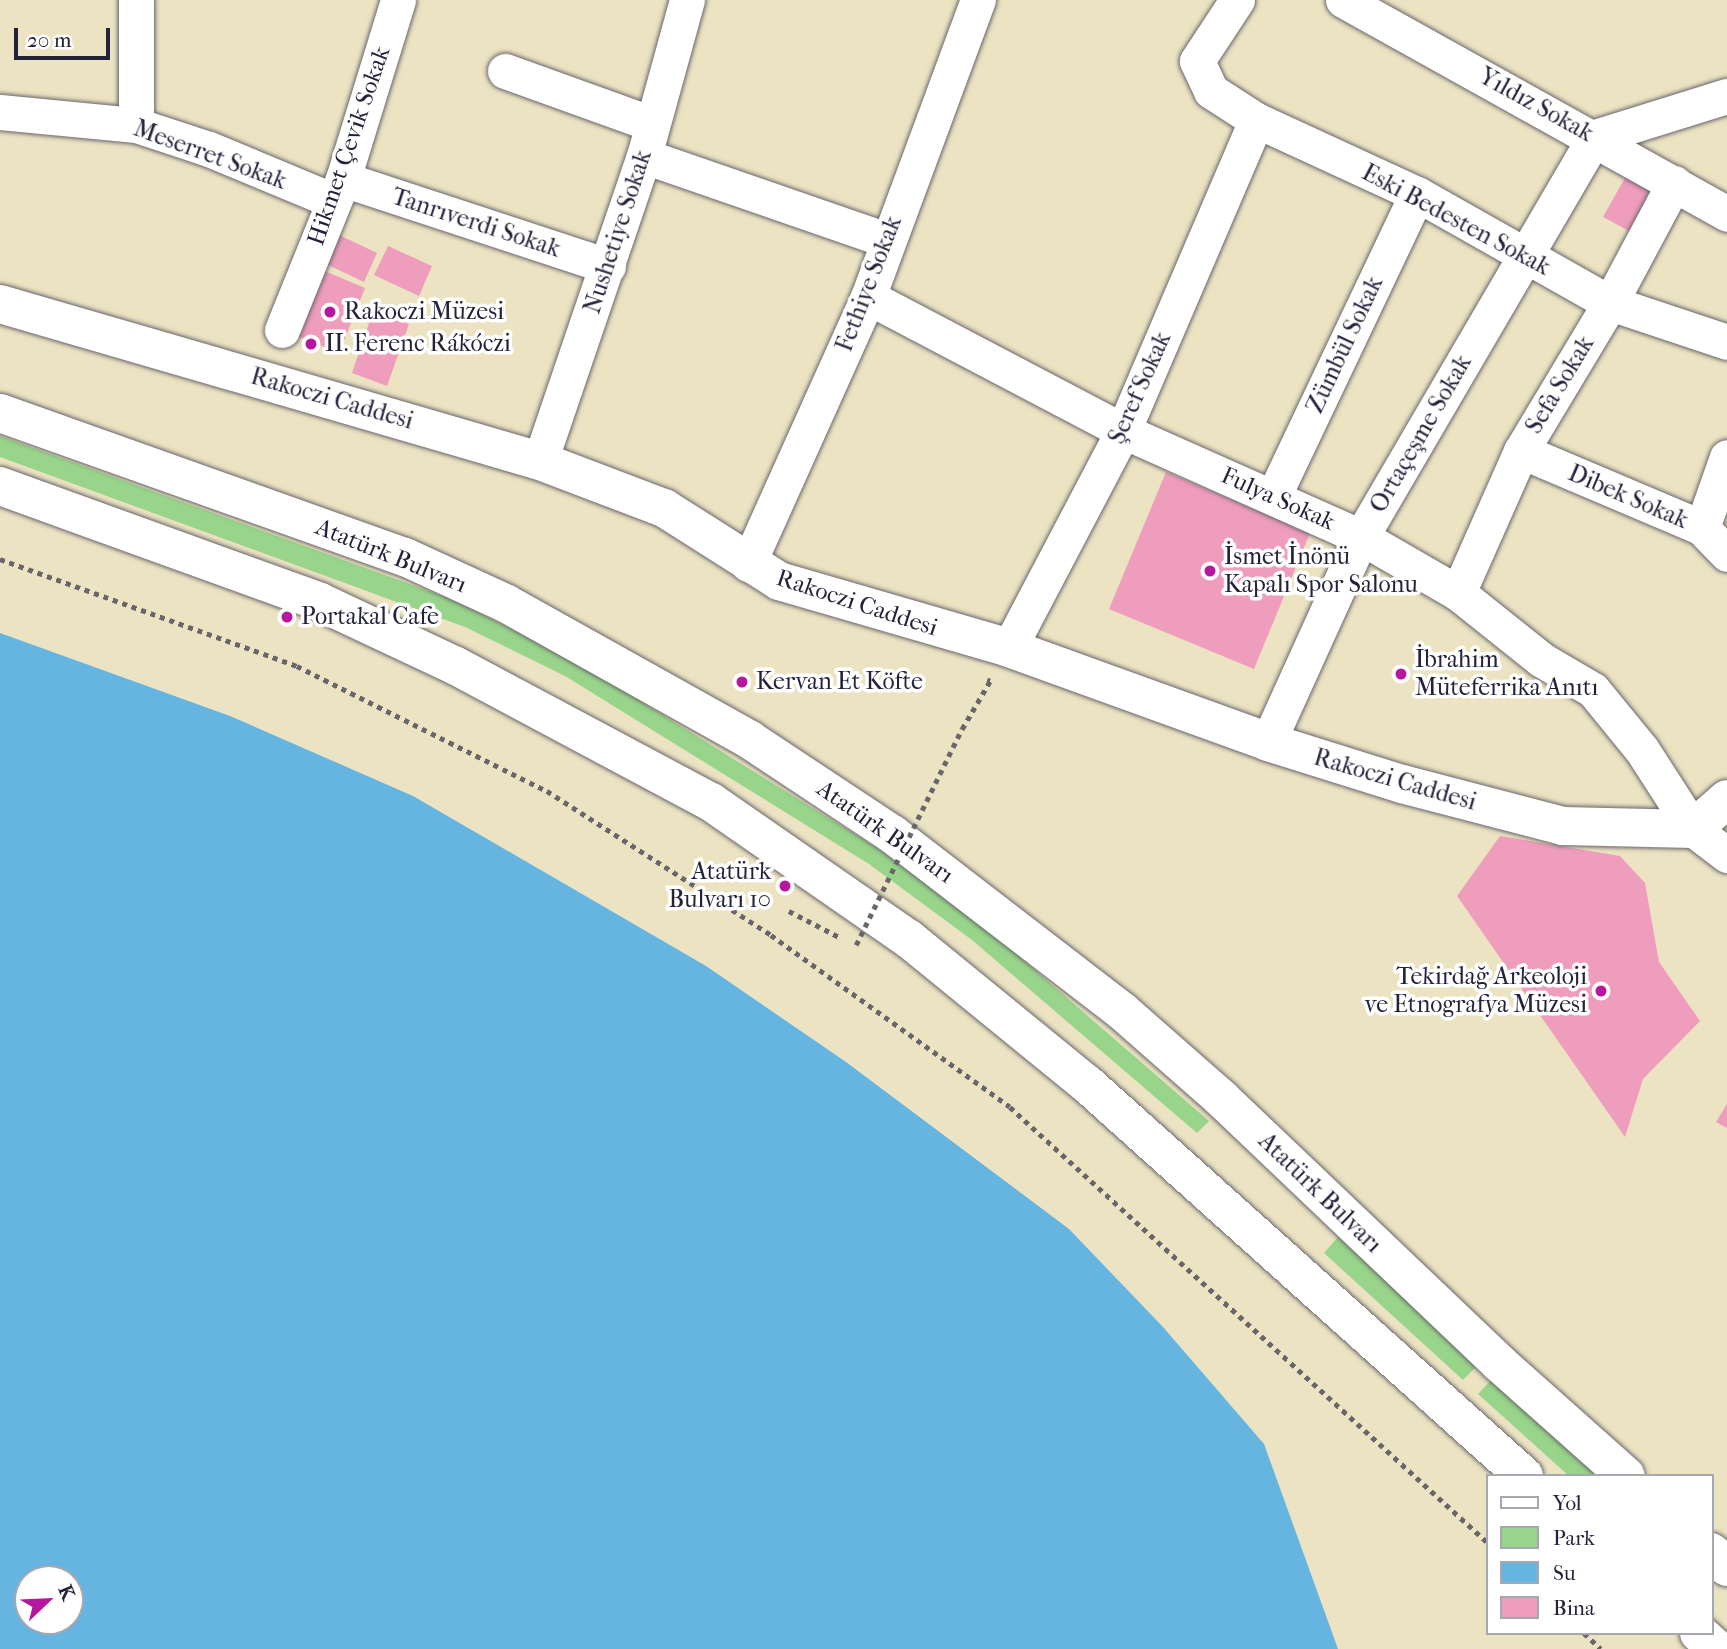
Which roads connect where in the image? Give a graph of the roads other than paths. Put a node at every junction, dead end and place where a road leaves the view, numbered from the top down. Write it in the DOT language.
graph roads {
  1 [pos="136,0"];
  2 [pos="398,0"];
  3 [pos="687,0"];
  4 [pos="978,0"];
  5 [pos="1237,0"];
  6 [pos="1343,0"];
  7 [pos="505,71"];
  8 [pos="1727,96"];
  9 [pos="0,112"];
  10 [pos="1256,120"];
  11 [pos="136,125"];
  12 [pos="1595,137"];
  13 [pos="648,140"];
  14 [pos="1674,183"];
  15 [pos="339,190"];
  16 [pos="1417,194"];
  17 [pos="1727,214"];
  18 [pos="887,240"];
  19 [pos="1524,257"];
  20 [pos="608,266"];
  21 [pos="868,297"];
  22 [pos="1610,303"];
  23 [pos="0,304"];
  24 [pos="282,330"];
  25 [pos="1727,342"];
  26 [pos="0,413"];
  27 [pos="1123,431"];
  28 [pos="1521,451"];
  29 [pos="1727,457"];
  30 [pos="540,461"];
  31 [pos="0,486"];
  32 [pos="1274,495"];
  33 [pos="1702,528"];
  34 [pos="1361,537"];
  35 [pos="1727,554"];
  36 [pos="748,564"];
  37 [pos="1458,593"];
  38 [pos="1009,648"];
  39 [pos="1268,742"];
  40 [pos="1727,799"];
  41 [pos="1693,829"];
  42 [pos="1727,855"];
  43 [pos="1522,1474"];
  44 [pos="1624,1474"];
  45 [pos="1713,1554"];
  46 [pos="1727,1567"];
  47 [pos="1701,1635"];
  48 [pos="1717,1649"];
  1 -- 11 [label="street"];
  2 -- 15 [label="street, Hikmet Çevik Sokak"];
  3 -- 13 [label="street, Nushetiye Sokak"];
  4 -- 18 [label="street, Fethiye Sokak"];
  5 -- 10 [label="street, Eski Bedesten Sokak"];
  6 -- 12 [label="street, Yıldız Sokak"];
  7 -- 13 [label="street"];
  8 -- 12 [label="street"];
  9 -- 11 [label="street, Meserret Sokak"];
  10 -- 16 [label="street, Eski Bedesten Sokak"];
  10 -- 27 [label="street, Şeref Sokak"];
  11 -- 15 [label="street, Meserret Sokak"];
  12 -- 14 [label="street, Yıldız Sokak"];
  12 -- 19 [label="street, Ortaçeşme Sokak"];
  13 -- 18 [label="street"];
  13 -- 20 [label="street, Nushetiye Sokak"];
  14 -- 17 [label="street, Yıldız Sokak"];
  14 -- 22 [label="street, Sefa Sokak"];
  15 -- 20 [label="street, Tanrıverdi Sokak"];
  15 -- 24 [label="street, Hikmet Çevik Sokak"];
  16 -- 19 [label="street, Eski Bedesten Sokak"];
  16 -- 32 [label="street, Zümbül Sokak"];
  18 -- 21 [label="street, Fethiye Sokak"];
  19 -- 22 [label="street, Eski Bedesten Sokak"];
  19 -- 34 [label="street, Ortaçeşme Sokak"];
  20 -- 30 [label="street, Nushetiye Sokak"];
  21 -- 27 [label="street, Fulya Sokak"];
  21 -- 36 [label="street, Fethiye Sokak"];
  22 -- 25 [label="street, Eski Bedesten Sokak"];
  22 -- 28 [label="street, Sefa Sokak"];
  23 -- 30 [label="main road, Rakoczi Caddesi"];
  26 -- 44 [label="main road, Atatürk Bulvarı"];
  27 -- 32 [label="street, Fulya Sokak"];
  27 -- 38 [label="street, Şeref Sokak"];
  28 -- 33 [label="street, Dibek Sokak"];
  28 -- 37 [label="street, Sefa Sokak"];
  29 -- 33 [label="street"];
  30 -- 36 [label="main road, Rakoczi Caddesi"];
  31 -- 43 [label="main road"];
  32 -- 34 [label="street, Fulya Sokak"];
  33 -- 35 [label="street, Dibek Sokak"];
  34 -- 37 [label="street, Fulya Sokak"];
  34 -- 39 [label="street, Ortaçeşme Sokak"];
  36 -- 38 [label="main road, Rakoczi Caddesi"];
  37 -- 41 [label="street, Fulya Sokak"];
  38 -- 39 [label="main road, Rakoczi Caddesi"];
  39 -- 41 [label="main road, Rakoczi Caddesi"];
  40 -- 41 [label="main road"];
  41 -- 42 [label="street, Fulya Sokak"];
  45 -- 46 [label="main road"];
  47 -- 48 [label="main road"];
}
